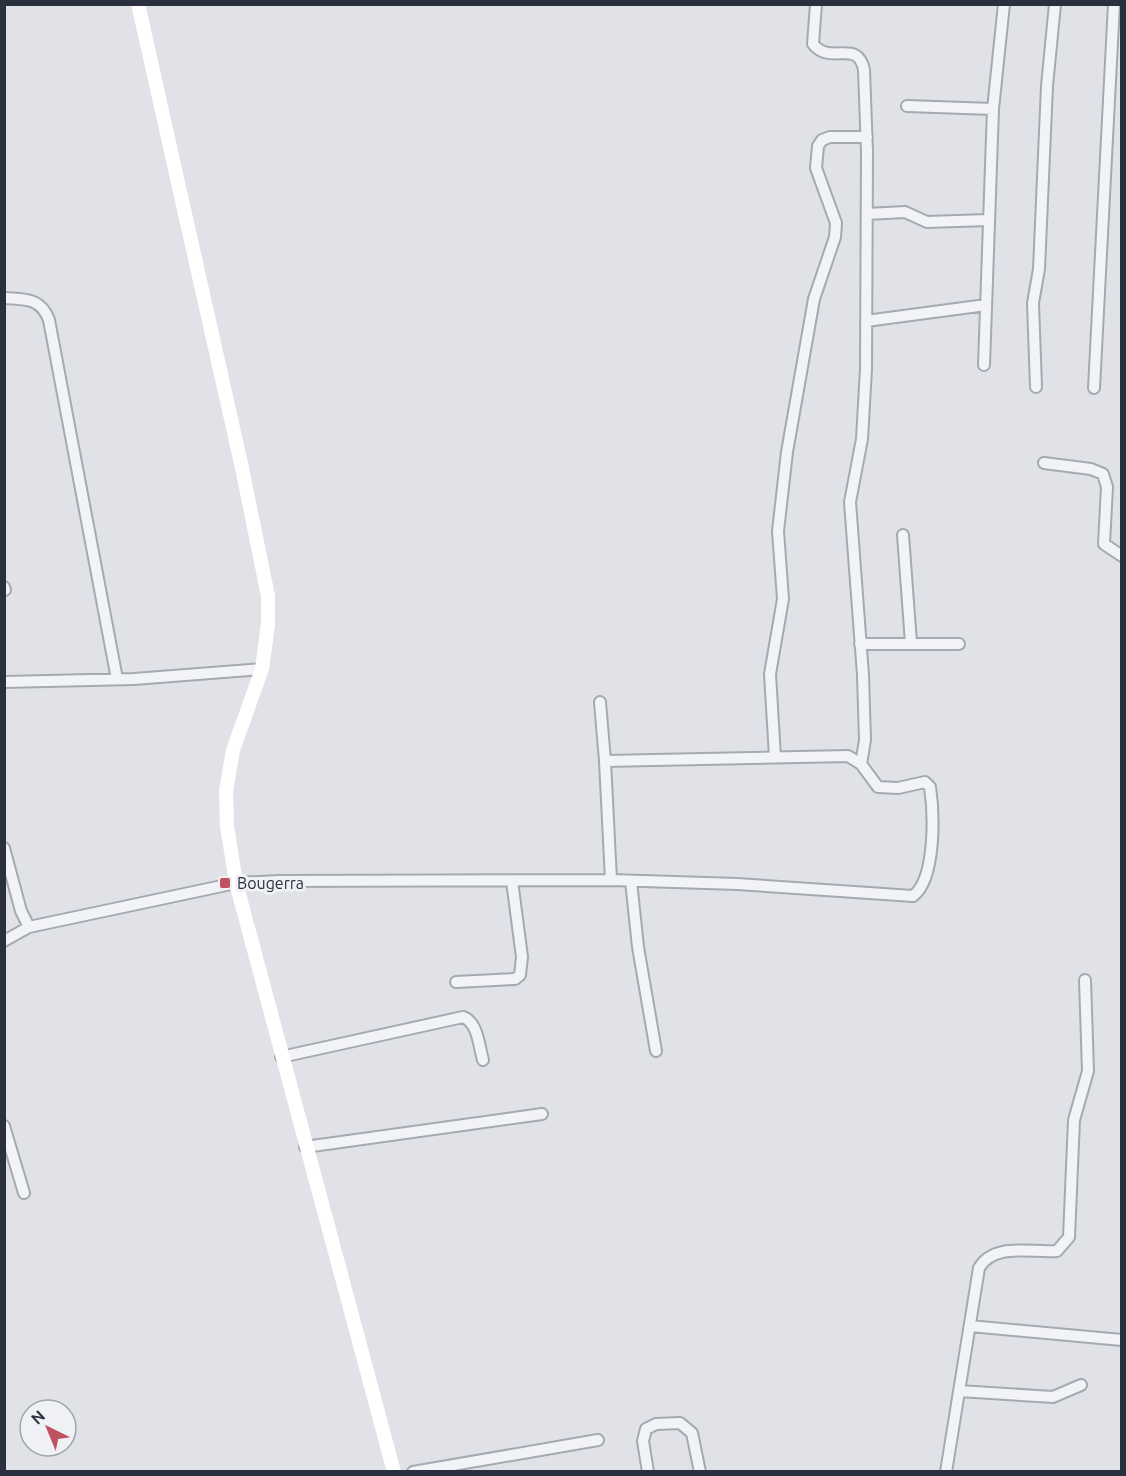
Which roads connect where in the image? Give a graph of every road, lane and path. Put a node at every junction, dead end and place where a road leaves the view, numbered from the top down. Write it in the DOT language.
graph roads {
  1 [pos="138,4"];
  2 [pos="816,4"];
  3 [pos="1004,4"];
  4 [pos="1055,4"];
  5 [pos="1114,4"];
  6 [pos="907,106"];
  7 [pos="993,109"];
  8 [pos="867,137"];
  9 [pos="867,214"];
  10 [pos="988,220"];
  11 [pos="4,298"];
  12 [pos="986,305"];
  13 [pos="866,321"];
  14 [pos="984,366"];
  15 [pos="1036,387"];
  16 [pos="1094,388"];
  17 [pos="1044,464"];
  18 [pos="903,535"];
  19 [pos="1122,556"];
  20 [pos="911,643"];
  21 [pos="860,644"];
  22 [pos="959,644"];
  23 [pos="262,669"];
  24 [pos="117,679"];
  25 [pos="4,682"];
  26 [pos="600,702"];
  27 [pos="775,758"];
  28 [pos="604,761"];
  29 [pos="861,764"];
  30 [pos="4,848"];
  31 [pos="611,880"];
  32 [pos="512,881"];
  33 [pos="631,881"];
  34 [pos="236,884"];
  35 [pos="29,927"];
  36 [pos="4,941"];
  37 [pos="1085,980"];
  38 [pos="456,982"];
  39 [pos="656,1051"];
  40 [pos="281,1057"];
  41 [pos="483,1060"];
  42 [pos="542,1114"];
  43 [pos="4,1126"];
  44 [pos="305,1147"];
  45 [pos="24,1193"];
  46 [pos="970,1326"];
  47 [pos="1122,1340"];
  48 [pos="1081,1385"];
  49 [pos="959,1391"];
  50 [pos="598,1440"];
  51 [pos="394,1472"];
  52 [pos="413,1472"];
  53 [pos="648,1472"];
  54 [pos="700,1472"];
  55 [pos="946,1472"];
  1 -- 23 [label="main road"];
  2 -- 8 [label="street"];
  3 -- 7 [label="street"];
  4 -- 15 [label="street"];
  5 -- 16 [label="street"];
  6 -- 7 [label="street"];
  7 -- 10 [label="street"];
  8 -- 9 [label="street"];
  8 -- 27 [label="street"];
  9 -- 10 [label="street"];
  9 -- 13 [label="street"];
  10 -- 12 [label="street"];
  11 -- 24 [label="street"];
  12 -- 13 [label="street"];
  12 -- 14 [label="street"];
  13 -- 21 [label="street"];
  17 -- 19 [label="street"];
  18 -- 20 [label="street"];
  20 -- 21 [label="street"];
  20 -- 22 [label="street"];
  21 -- 29 [label="street"];
  23 -- 24 [label="street"];
  23 -- 34 [label="main road"];
  24 -- 25 [label="street"];
  26 -- 28 [label="street"];
  27 -- 28 [label="street"];
  27 -- 29 [label="street"];
  28 -- 31 [label="street"];
  29 -- 33 [label="street"];
  30 -- 35 [label="street"];
  31 -- 32 [label="street"];
  31 -- 33 [label="street"];
  32 -- 34 [label="street"];
  32 -- 38 [label="street"];
  33 -- 39 [label="street"];
  34 -- 35 [label="street"];
  34 -- 40 [label="main road"];
  35 -- 36 [label="street"];
  37 -- 46 [label="street"];
  40 -- 41 [label="street"];
  40 -- 44 [label="main road"];
  42 -- 44 [label="street"];
  43 -- 45 [label="street"];
  44 -- 51 [label="main road"];
  46 -- 47 [label="street"];
  46 -- 49 [label="street"];
  48 -- 49 [label="street"];
  49 -- 55 [label="street"];
  50 -- 52 [label="street"];
  53 -- 54 [label="street"];
}
